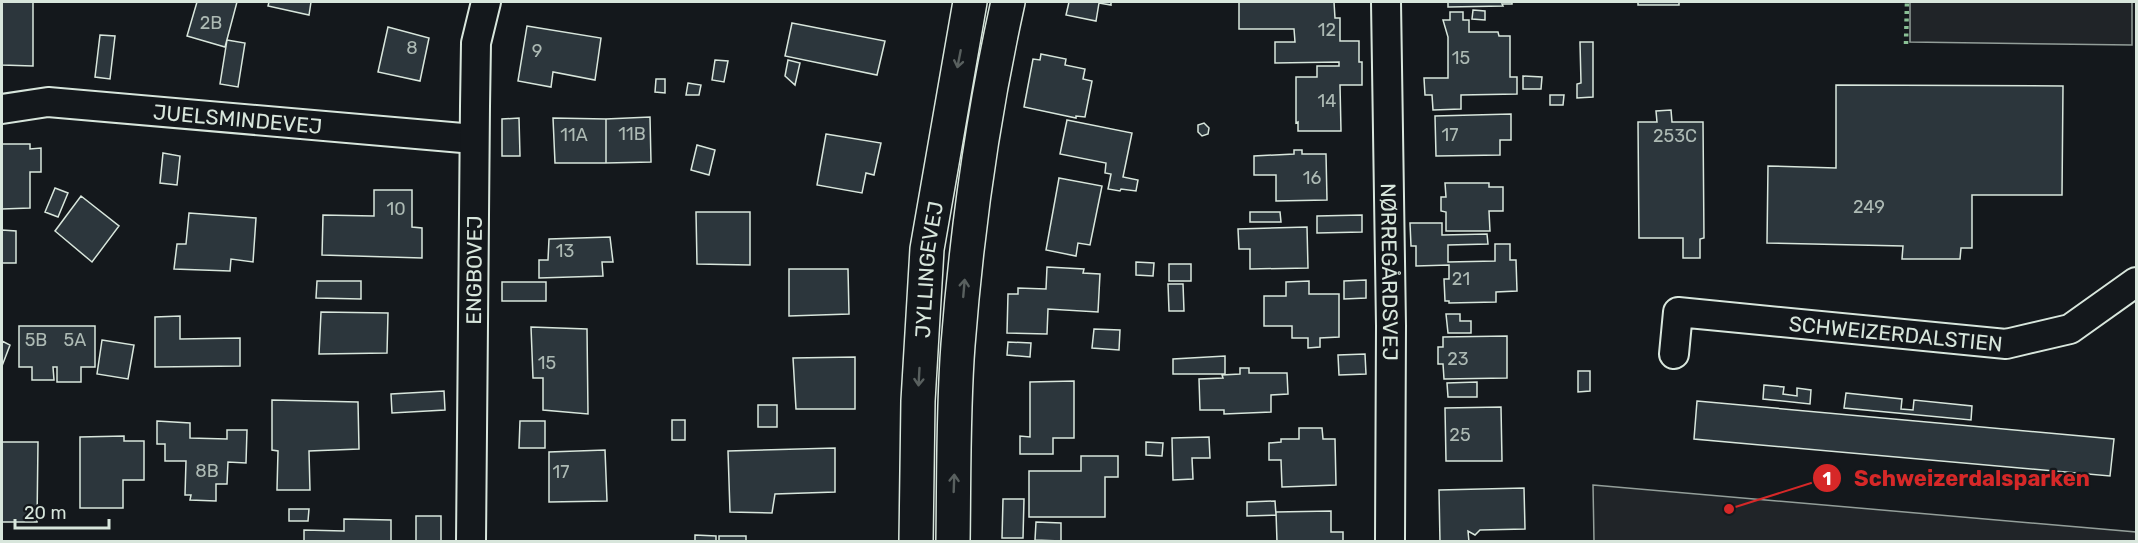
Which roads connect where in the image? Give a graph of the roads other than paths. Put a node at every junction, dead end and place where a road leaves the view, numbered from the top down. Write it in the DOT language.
graph roads {
  1 [pos="486,2"];
  2 [pos="970,2"];
  3 [pos="1008,2"];
  4 [pos="1386,2"];
  5 [pos="2,109"];
  6 [pos="474,139"];
  7 [pos="2136,282"];
  8 [pos="1674,354"];
  9 [pos="471,542"];
  10 [pos="916,542"];
  11 [pos="953,542"];
  12 [pos="1390,542"];
  1 -- 6 [label="street, ENGBOVEJ"];
  2 -- 10 [label="street, JYLLINGEVEJ, one-way"];
  11 -- 3 [label="street, JYLLINGEVEJ, one-way"];
  4 -- 12 [label="street, NØRREGÅRDSVEJ"];
  5 -- 6 [label="street, JUELSMINDEVEJ"];
  6 -- 9 [label="street, ENGBOVEJ"];
  7 -- 8 [label="street, SCHWEIZERDALSTIEN"];
}
